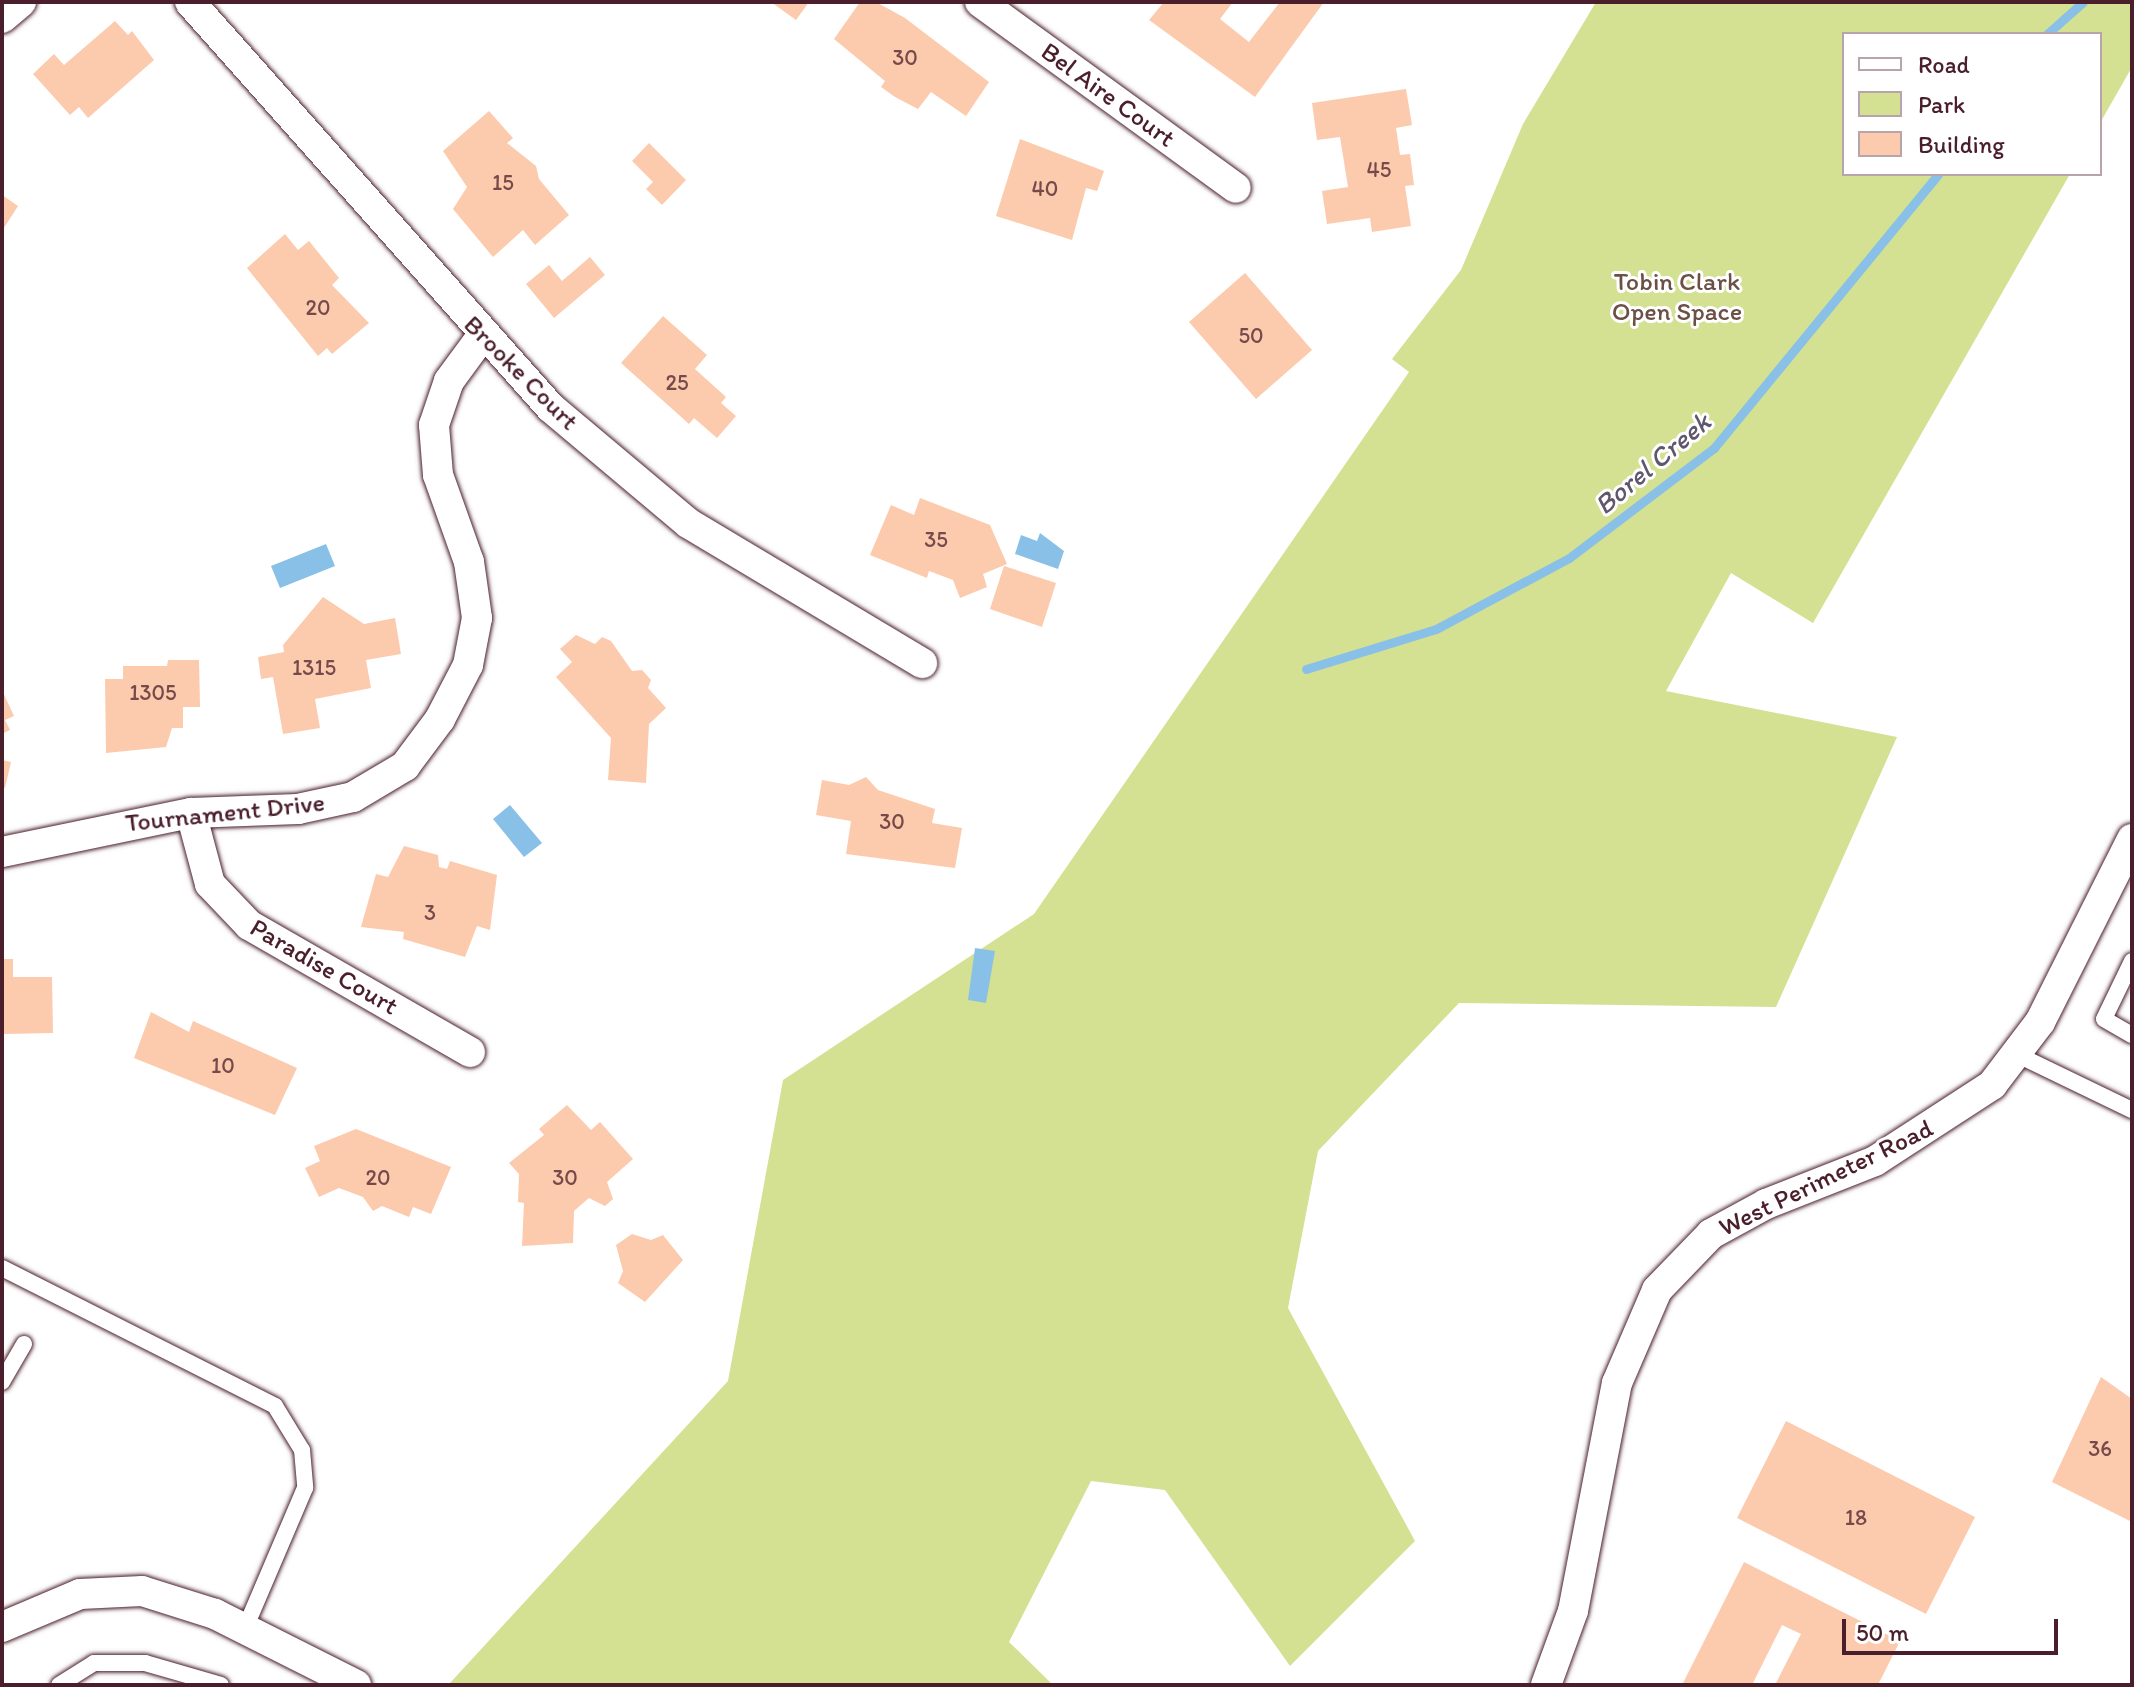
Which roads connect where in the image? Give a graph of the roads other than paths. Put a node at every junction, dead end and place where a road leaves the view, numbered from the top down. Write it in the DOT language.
graph roads {
  1 [pos="21,2"];
  2 [pos="190,2"];
  3 [pos="980,2"];
  4 [pos="2,18"];
  5 [pos="1236,188"];
  6 [pos="482,336"];
  7 [pos="922,663"];
  8 [pos="191,813"];
  9 [pos="2132,839"];
  10 [pos="2,852"];
  11 [pos="2132,961"];
  12 [pos="2132,1035"];
  13 [pos="470,1052"];
  14 [pos="2018,1055"];
  15 [pos="2132,1110"];
  16 [pos="2,1268"];
  17 [pos="24,1344"];
  18 [pos="2,1382"];
  19 [pos="2,1627"];
  20 [pos="245,1629"];
  21 [pos="59,1685"];
  22 [pos="221,1685"];
  23 [pos="356,1685"];
  24 [pos="1546,1685"];
  1 -- 4 [label="street"];
  2 -- 6 [label="street, Brooke Court"];
  3 -- 5 [label="street, Bel Aire Court"];
  6 -- 7 [label="street, Brooke Court"];
  6 -- 8 [label="street, Tournament Drive"];
  8 -- 10 [label="street, Tournament Drive"];
  8 -- 13 [label="street, Paradise Court"];
  9 -- 14 [label="street, West Perimeter Road"];
  11 -- 12 [label="lane"];
  14 -- 15 [label="lane"];
  14 -- 24 [label="street, West Perimeter Road"];
  16 -- 20 [label="lane"];
  17 -- 18 [label="lane"];
  19 -- 20 [label="street"];
  20 -- 23 [label="street"];
  21 -- 22 [label="lane"];
}
